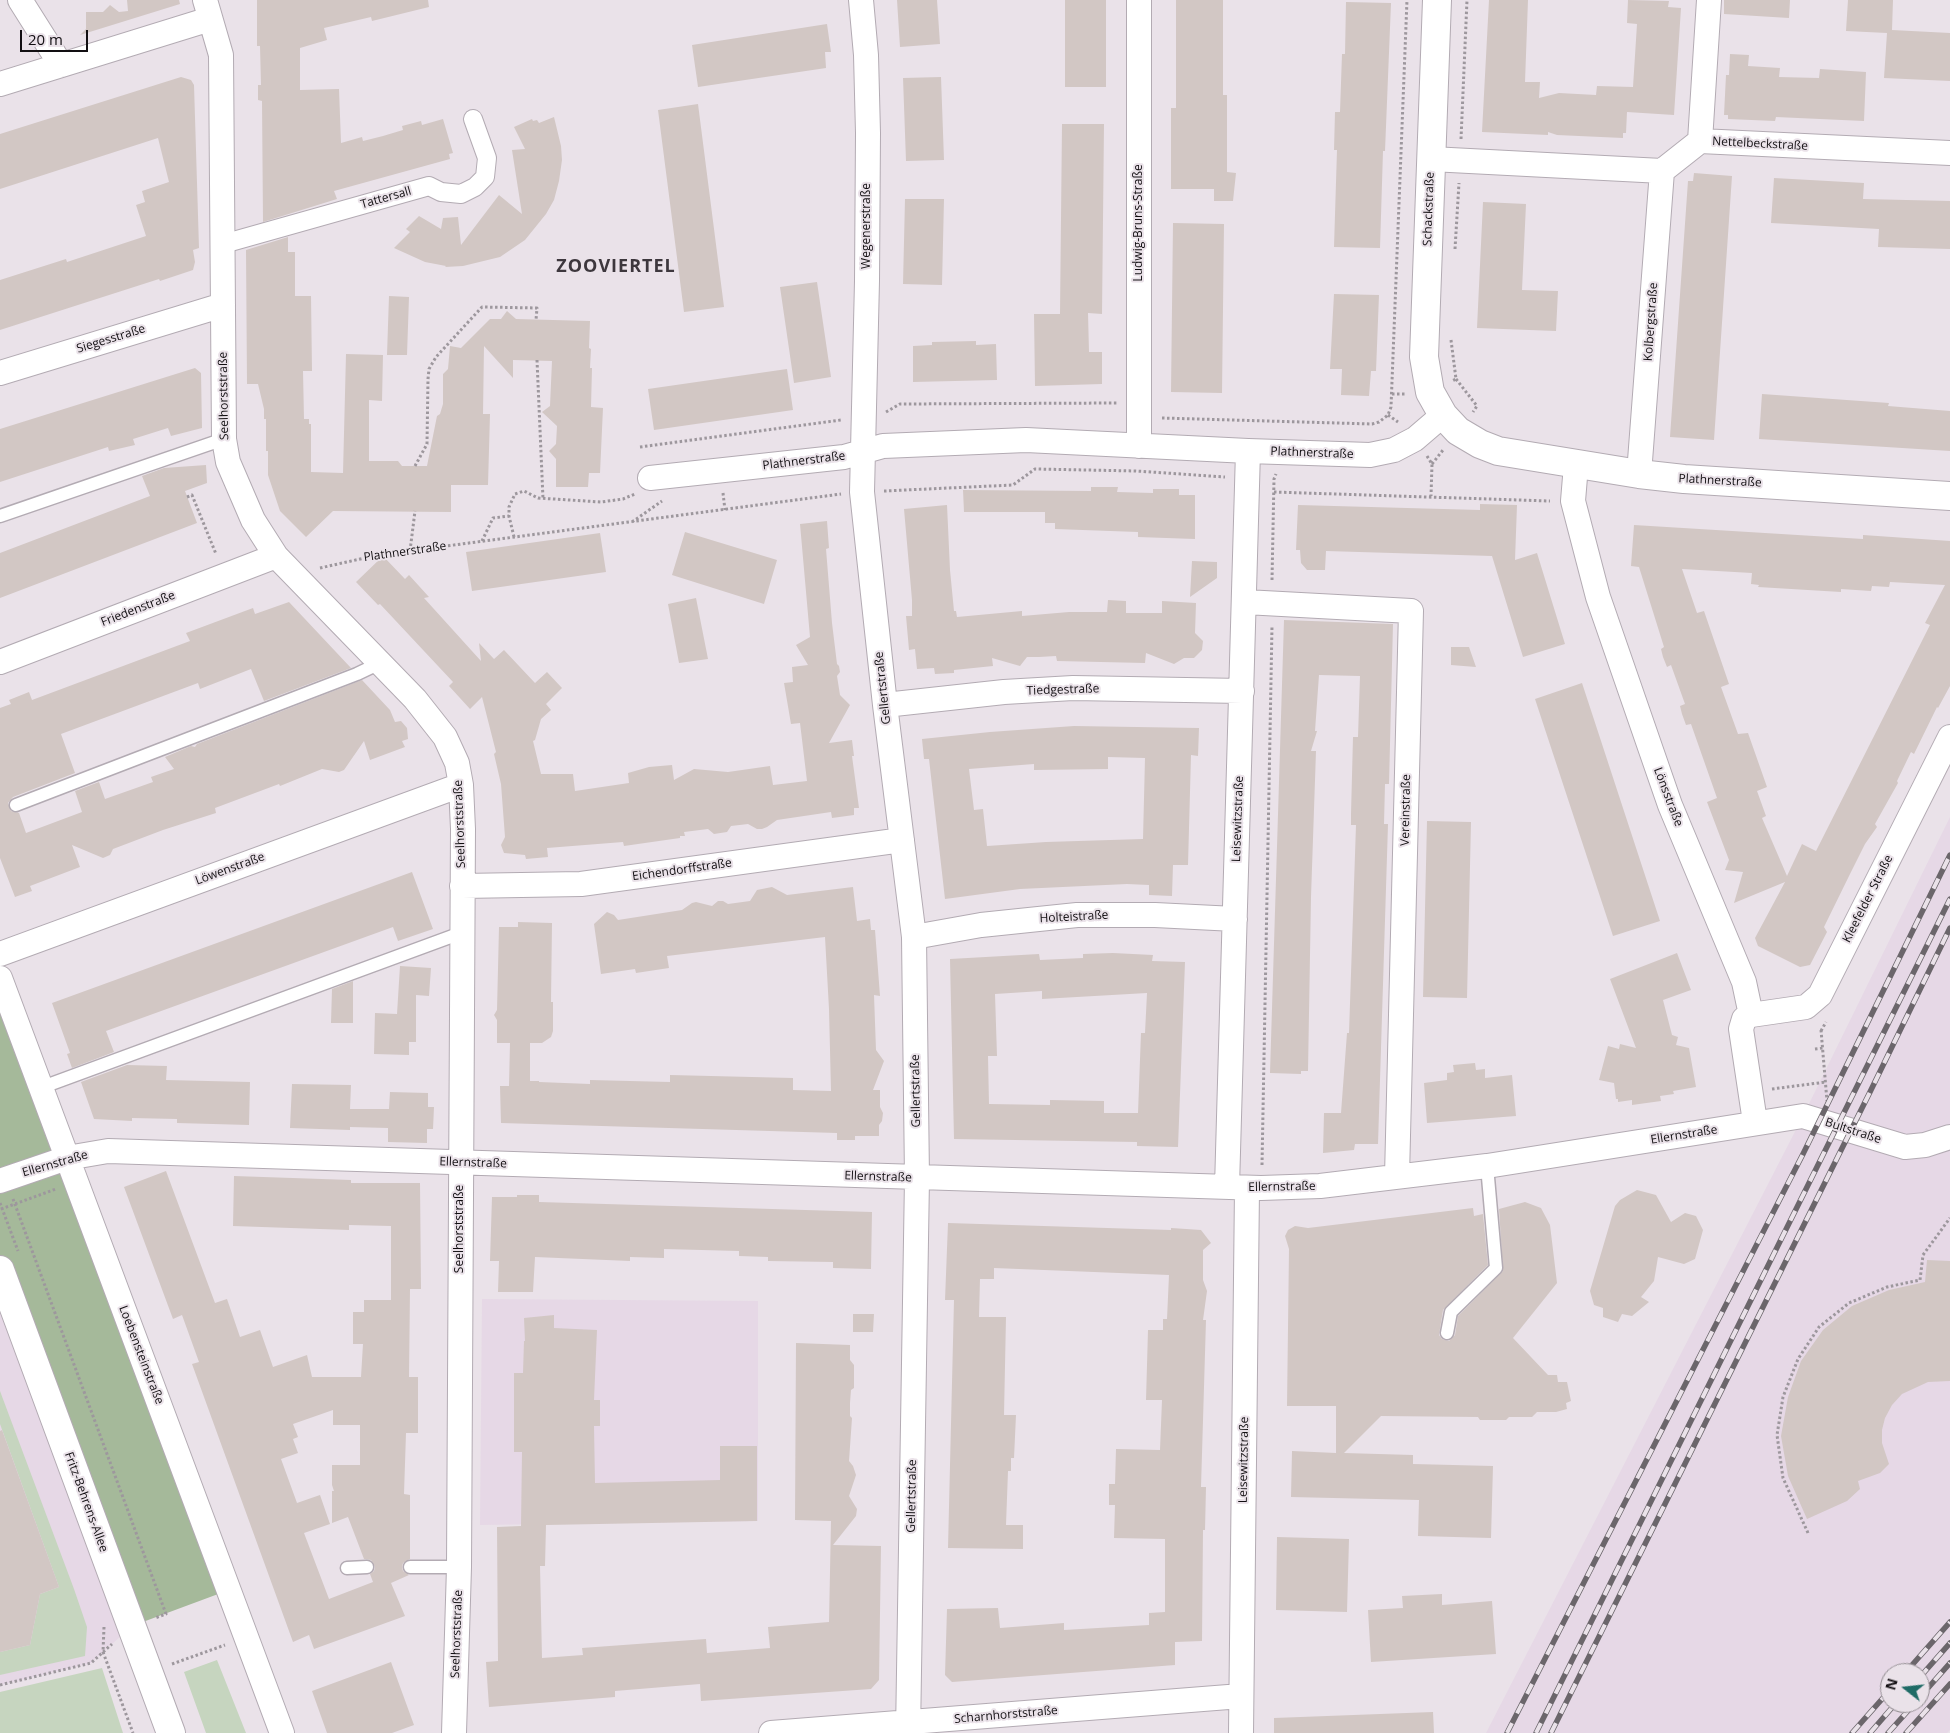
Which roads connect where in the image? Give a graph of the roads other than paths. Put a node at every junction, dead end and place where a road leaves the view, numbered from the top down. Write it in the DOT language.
graph roads {
  1 [pos="20,0"];
  2 [pos="861,0"];
  3 [pos="1139,0"];
  4 [pos="1437,0"];
  5 [pos="1709,0"];
  6 [pos="208,9"];
  7 [pos="62,65"];
  8 [pos="0,84"];
  9 [pos="473,119"];
  10 [pos="1700,141"];
  11 [pos="1950,153"];
  12 [pos="1431,159"];
  13 [pos="1662,171"];
  14 [pos="224,244"];
  15 [pos="222,305"];
  16 [pos="0,373"];
  17 [pos="1443,415"];
  18 [pos="224,439"];
  19 [pos="1140,446"];
  20 [pos="862,451"];
  21 [pos="1248,452"];
  22 [pos="1576,465"];
  23 [pos="1639,474"];
  24 [pos="650,478"];
  25 [pos="1950,496"];
  26 [pos="0,516"];
  27 [pos="276,556"];
  28 [pos="1245,602"];
  29 [pos="0,662"];
  30 [pos="380,663"];
  31 [pos="1242,691"];
  32 [pos="885,705"];
  33 [pos="1950,737"];
  34 [pos="461,784"];
  35 [pos="16,805"];
  36 [pos="902,840"];
  37 [pos="462,886"];
  38 [pos="1235,919"];
  39 [pos="461,933"];
  40 [pos="914,937"];
  41 [pos="0,954"];
  42 [pos="0,978"];
  43 [pos="1751,1015"];
  44 [pos="40,1088"];
  45 [pos="1755,1122"];
  46 [pos="1950,1137"];
  47 [pos="461,1162"];
  48 [pos="1487,1166"];
  49 [pos="70,1167"];
  50 [pos="1397,1176"];
  51 [pos="916,1178"];
  52 [pos="3,1180"];
  53 [pos="1245,1188"];
  54 [pos="0,1270"];
  55 [pos="1447,1333"];
  56 [pos="410,1567"];
  57 [pos="459,1567"];
  58 [pos="347,1568"];
  59 [pos="367,1568"];
  60 [pos="1241,1696"];
  61 [pos="909,1728"];
  62 [pos="171,1733"];
  63 [pos="282,1733"];
  64 [pos="454,1733"];
  65 [pos="771,1733"];
  66 [pos="1241,1733"];
  1 -- 7 [label="street"];
  2 -- 20 [label="street, Wegenerstraße"];
  3 -- 19 [label="street, Ludwig-Bruns-Straße"];
  4 -- 12 [label="street, Schackstraße"];
  5 -- 10 [label="street"];
  6 -- 7 [label="street"];
  6 -- 14 [label="street, Seelhorststraße"];
  7 -- 8 [label="street"];
  9 -- 14 [label="street, Tattersall"];
  10 -- 11 [label="street, Nettelbeckstraße"];
  10 -- 13 [label="street, Nettelbeckstraße"];
  12 -- 13 [label="street"];
  12 -- 17 [label="street, Schackstraße"];
  13 -- 23 [label="street, Kolbergstraße"];
  14 -- 15 [label="street, Seelhorststraße"];
  15 -- 16 [label="street, Siegesstraße"];
  15 -- 18 [label="street, Seelhorststraße"];
  17 -- 21 [label="street, Plathnerstraße"];
  17 -- 22 [label="street, Plathnerstraße"];
  18 -- 26 [label="lane"];
  18 -- 27 [label="street, Seelhorststraße"];
  19 -- 20 [label="street, Plathnerstraße"];
  19 -- 21 [label="street, Plathnerstraße"];
  20 -- 24 [label="street, Plathnerstraße"];
  20 -- 32 [label="street, Gellertstraße"];
  21 -- 28 [label="street, Leisewitzstraße"];
  22 -- 23 [label="street, Plathnerstraße"];
  22 -- 43 [label="street, Lönsstraße"];
  23 -- 25 [label="street, Plathnerstraße"];
  27 -- 29 [label="street, Friedenstraße"];
  27 -- 30 [label="street, Seelhorststraße"];
  28 -- 31 [label="street, Leisewitzstraße"];
  28 -- 50 [label="street, Vereinstraße"];
  30 -- 34 [label="street, Seelhorststraße"];
  30 -- 35 [label="lane"];
  31 -- 32 [label="street, Tiedgestraße"];
  31 -- 38 [label="street, Leisewitzstraße"];
  32 -- 36 [label="street, Gellertstraße"];
  33 -- 43 [label="street, Kleefelder Straße"];
  34 -- 37 [label="street, Seelhorststraße"];
  34 -- 41 [label="street, Löwenstraße"];
  36 -- 37 [label="street, Eichendorffstraße"];
  36 -- 40 [label="street, Gellertstraße"];
  37 -- 39 [label="street, Seelhorststraße"];
  38 -- 40 [label="street, Holteistraße"];
  38 -- 53 [label="street, Leisewitzstraße"];
  39 -- 44 [label="lane"];
  39 -- 47 [label="street, Seelhorststraße"];
  40 -- 51 [label="street, Gellertstraße"];
  42 -- 44 [label="street, Loebensteinstraße"];
  43 -- 45 [label="street"];
  44 -- 49 [label="street, Loebensteinstraße"];
  45 -- 46 [label="street, Bultstraße"];
  45 -- 48 [label="street, Ellernstraße"];
  47 -- 49 [label="street, Ellernstraße"];
  47 -- 51 [label="street, Ellernstraße"];
  47 -- 57 [label="street, Seelhorststraße"];
  48 -- 50 [label="street, Ellernstraße"];
  48 -- 55 [label="lane"];
  49 -- 52 [label="street, Ellernstraße"];
  49 -- 63 [label="street, Loebensteinstraße"];
  50 -- 53 [label="street, Ellernstraße"];
  51 -- 53 [label="street, Ellernstraße"];
  51 -- 61 [label="street, Gellertstraße"];
  53 -- 60 [label="street, Leisewitzstraße"];
  54 -- 62 [label="street, Fritz-Behrens-Allee"];
  56 -- 57 [label="lane"];
  57 -- 64 [label="street, Seelhorststraße"];
  58 -- 59 [label="lane"];
  60 -- 61 [label="street, Scharnhorststraße"];
  60 -- 66 [label="street, Leisewitzstraße"];
  61 -- 65 [label="street, Scharnhorststraße"];
}
